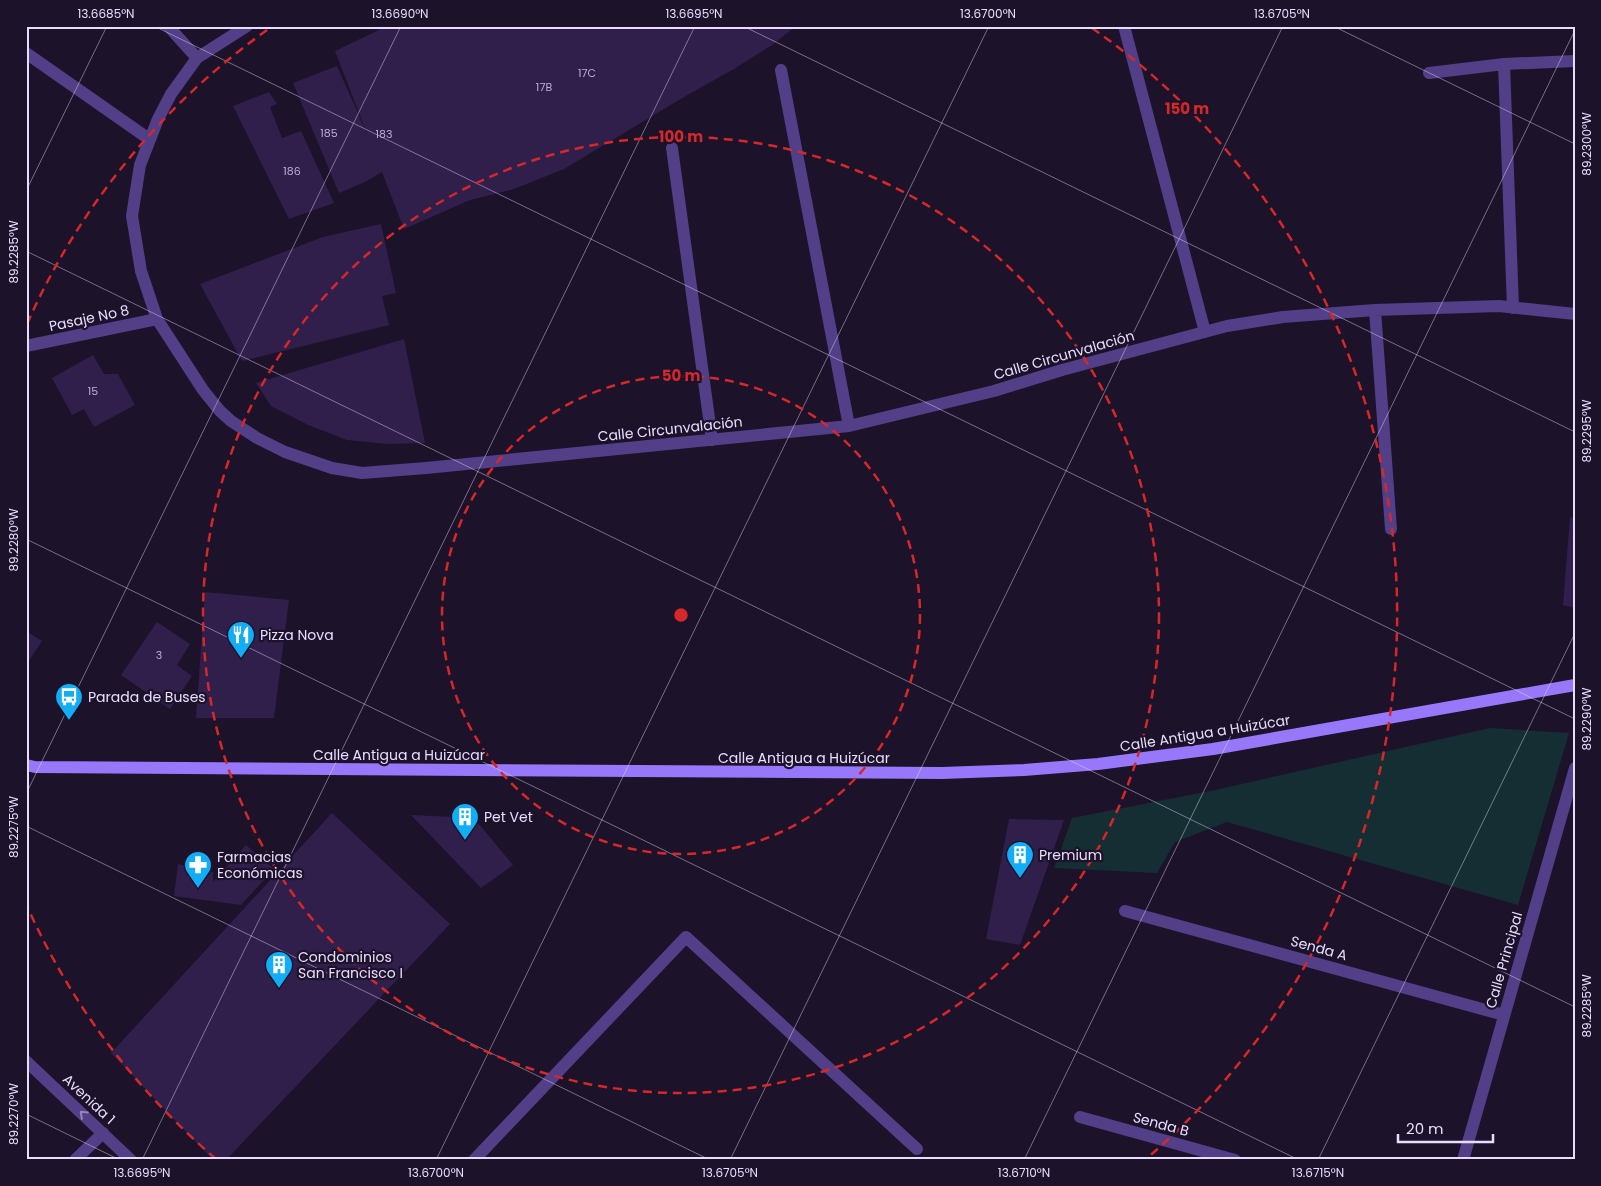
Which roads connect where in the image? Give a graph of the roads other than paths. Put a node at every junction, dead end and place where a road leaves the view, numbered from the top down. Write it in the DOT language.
graph roads {
  1 [pos="168,26"];
  2 [pos="247,26"];
  3 [pos="1124,26"];
  4 [pos="26,52"];
  5 [pos="197,58"];
  6 [pos="1575,61"];
  7 [pos="1504,64"];
  8 [pos="781,70"];
  9 [pos="1429,73"];
  10 [pos="149,139"];
  11 [pos="672,148"];
  12 [pos="1513,308"];
  13 [pos="1375,310"];
  14 [pos="1575,314"];
  15 [pos="157,319"];
  16 [pos="1205,332"];
  17 [pos="26,346"];
  18 [pos="849,426"];
  19 [pos="712,440"];
  20 [pos="1391,529"];
  21 [pos="1575,685"];
  22 [pos="26,765"];
  23 [pos="1575,768"];
  24 [pos="1125,911"];
  25 [pos="1504,1015"];
  26 [pos="26,1061"];
  27 [pos="1080,1117"];
  28 [pos="103,1133"];
  29 [pos="917,1149"];
  30 [pos="75,1160"];
  31 [pos="131,1160"];
  32 [pos="474,1160"];
  33 [pos="1235,1160"];
  34 [pos="1463,1160"];
  1 -- 5 [label="street"];
  2 -- 5 [label="street, Calle Circunvalación"];
  3 -- 16 [label="street"];
  4 -- 10 [label="street"];
  5 -- 10 [label="street, Calle Circunvalación"];
  6 -- 7 [label="street"];
  7 -- 9 [label="street"];
  7 -- 12 [label="street"];
  8 -- 18 [label="street"];
  10 -- 15 [label="street, Calle Circunvalación"];
  11 -- 19 [label="street"];
  12 -- 13 [label="street, Calle Circunvalación"];
  12 -- 14 [label="street, Calle Circunvalación"];
  13 -- 16 [label="street, Calle Circunvalación"];
  13 -- 20 [label="street"];
  15 -- 17 [label="street, Pasaje No 8"];
  15 -- 19 [label="street, Calle Circunvalación"];
  16 -- 18 [label="street, Calle Circunvalación"];
  18 -- 19 [label="street, Calle Circunvalación"];
  21 -- 22 [label="main road, Calle Antigua a Huizúcar"];
  23 -- 25 [label="street, Calle Principal"];
  24 -- 25 [label="street, Senda A"];
  25 -- 34 [label="street, Calle Principal"];
  28 -- 26 [label="street, Avenida 1, one-way"];
  27 -- 33 [label="street, Senda B"];
  28 -- 30 [label="street"];
  28 -- 31 [label="street, Avenida 1"];
  29 -- 32 [label="street"];
}
